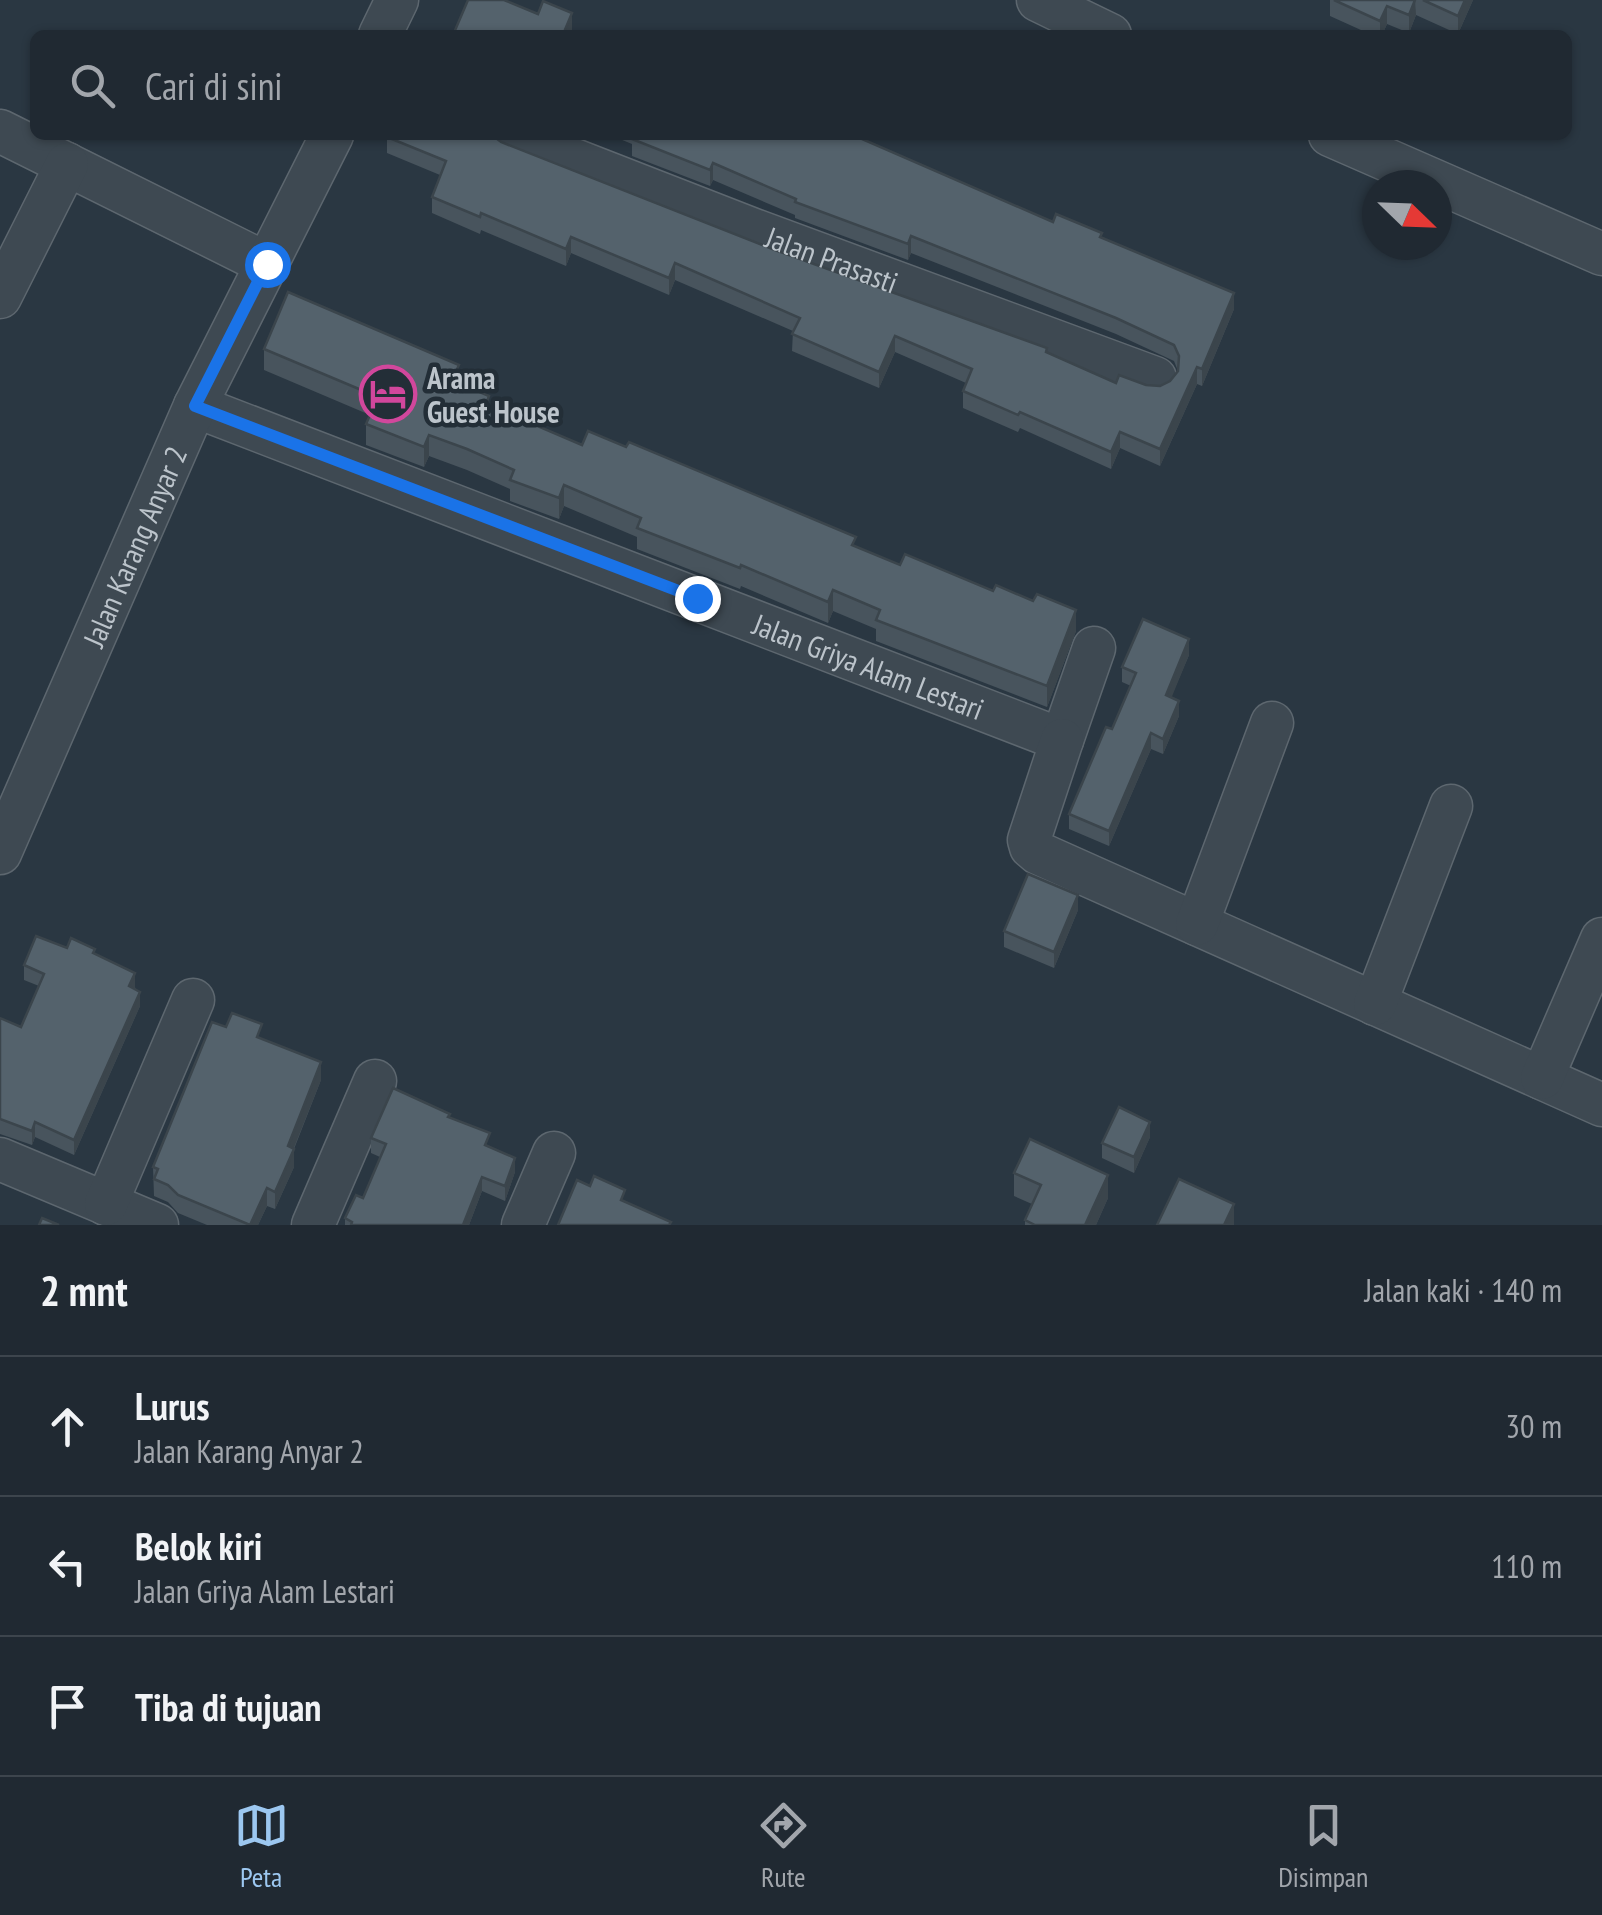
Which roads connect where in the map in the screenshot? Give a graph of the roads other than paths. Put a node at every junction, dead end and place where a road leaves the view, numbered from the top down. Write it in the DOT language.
graph roads {
  1 [pos="397,0"];
  2 [pos="1038,0"];
  3 [pos="382,30"];
  4 [pos="1100,30"];
  5 [pos="0,130"];
  6 [pos="329,140"];
  7 [pos="523,140"];
  8 [pos="1341,140"];
  9 [pos="68,164"];
  10 [pos="1602,254"];
  11 [pos="267,264"];
  12 [pos="0,297"];
  13 [pos="1155,378"];
  14 [pos="195,406"];
  15 [pos="1094,648"];
  16 [pos="1272,723"];
  17 [pos="1062,740"];
  18 [pos="1451,806"];
  19 [pos="0,854"];
  20 [pos="1197,924"];
  21 [pos="1602,938"];
  22 [pos="194,1000"];
  23 [pos="1375,1004"];
  24 [pos="1542,1078"];
  25 [pos="375,1081"];
  26 [pos="1602,1105"];
  27 [pos="554,1153"];
  28 [pos="0,1160"];
  29 [pos="106,1204"];
  30 [pos="156,1225"];
  31 [pos="313,1225"];
  32 [pos="523,1225"];
  1 -- 3 [label="street"];
  2 -- 4 [label="street"];
  5 -- 9 [label="street"];
  6 -- 11 [label="street, Jalan Karang Anyar 2"];
  7 -- 13 [label="street, Jalan Prasasti"];
  8 -- 10 [label="street"];
  9 -- 11 [label="street"];
  9 -- 12 [label="street"];
  11 -- 14 [label="street, Jalan Karang Anyar 2"];
  14 -- 17 [label="street, Jalan Griya Alam Lestari"];
  14 -- 19 [label="street, Jalan Karang Anyar 2"];
  15 -- 17 [label="street"];
  16 -- 20 [label="street"];
  17 -- 20 [label="street"];
  18 -- 23 [label="street"];
  20 -- 23 [label="street"];
  21 -- 24 [label="street"];
  22 -- 29 [label="street"];
  23 -- 24 [label="street"];
  24 -- 26 [label="street"];
  25 -- 31 [label="street"];
  27 -- 32 [label="street"];
  28 -- 29 [label="street"];
  29 -- 30 [label="street"];
}
